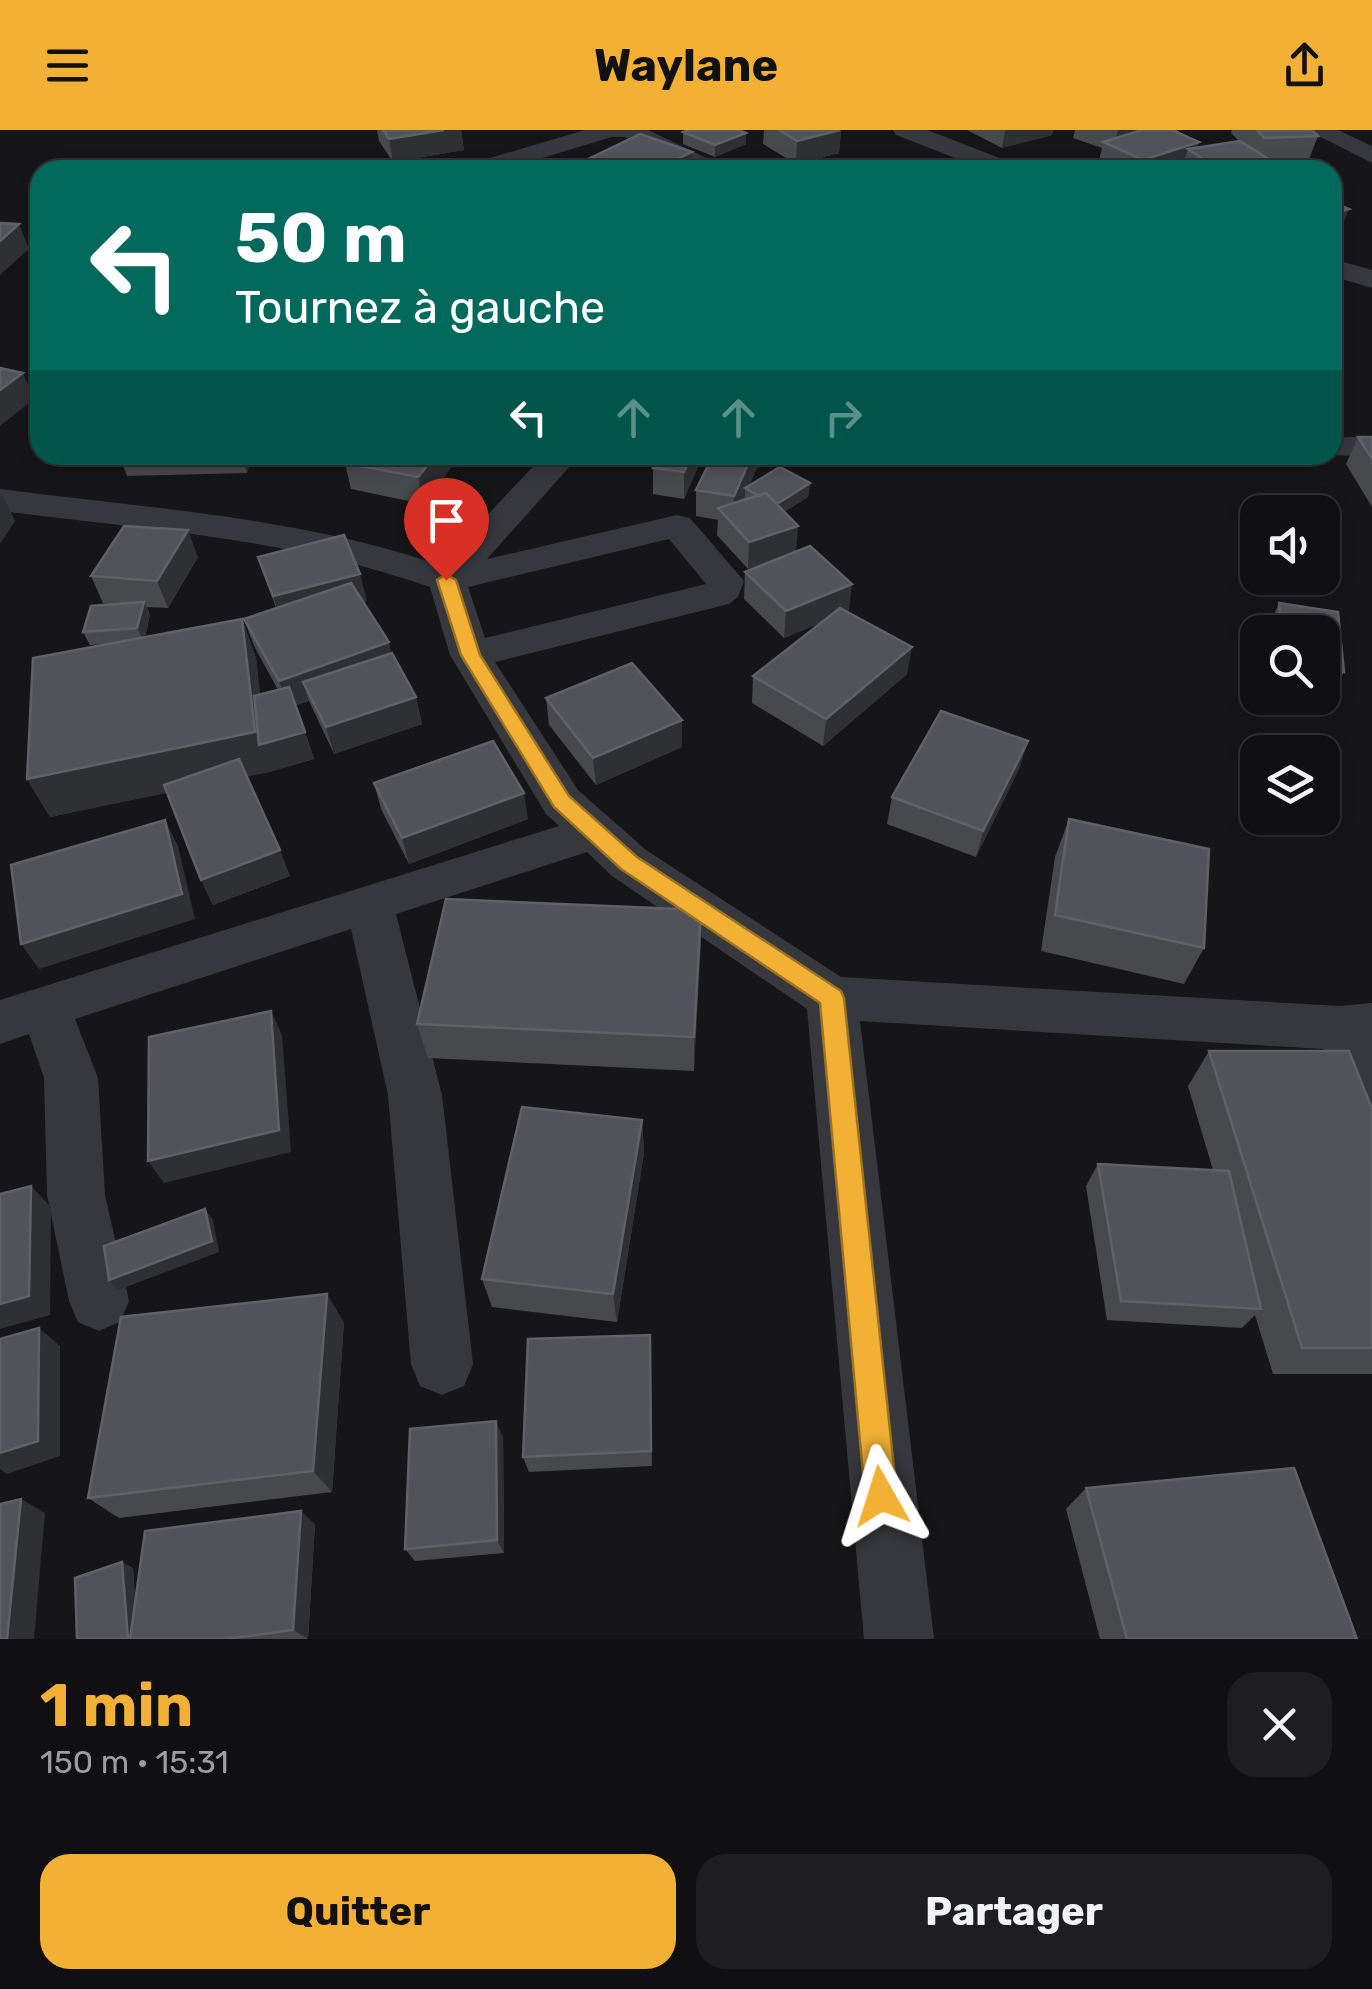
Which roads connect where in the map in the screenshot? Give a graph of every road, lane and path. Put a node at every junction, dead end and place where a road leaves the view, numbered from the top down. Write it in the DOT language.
graph roads {
  1 [pos="906,130"];
  2 [pos="1319,130"];
  3 [pos="1372,156"];
  4 [pos="509,160"];
  5 [pos="691,160"];
  6 [pos="983,160"];
  7 [pos="1342,271"];
  8 [pos="1372,280"];
  9 [pos="1372,446"];
  10 [pos="1342,448"];
  11 [pos="554,465"];
  12 [pos="0,500"];
  13 [pos="446,580"];
  14 [pos="470,655"];
  15 [pos="592,833"];
  16 [pos="370,906"];
  17 [pos="832,998"];
  18 [pos="23,1016"];
  19 [pos="1357,1026"];
  20 [pos="1372,1108"];
  21 [pos="99,1301"];
  22 [pos="442,1364"];
  23 [pos="899,1639"];
  1 -- 6 [label="street"];
  2 -- 3 [label="street"];
  4 -- 5 [label="street"];
  7 -- 8 [label="street"];
  9 -- 10 [label="street"];
  11 -- 13 [label="street"];
  12 -- 13 [label="street"];
  13 -- 14 [label="street"];
  13 -- 14 [label="street"];
  14 -- 15 [label="street"];
  15 -- 16 [label="street"];
  15 -- 17 [label="street"];
  16 -- 18 [label="street"];
  16 -- 22 [label="street"];
  17 -- 19 [label="street"];
  17 -- 23 [label="street"];
  18 -- 21 [label="street"];
  19 -- 20 [label="street"];
}
